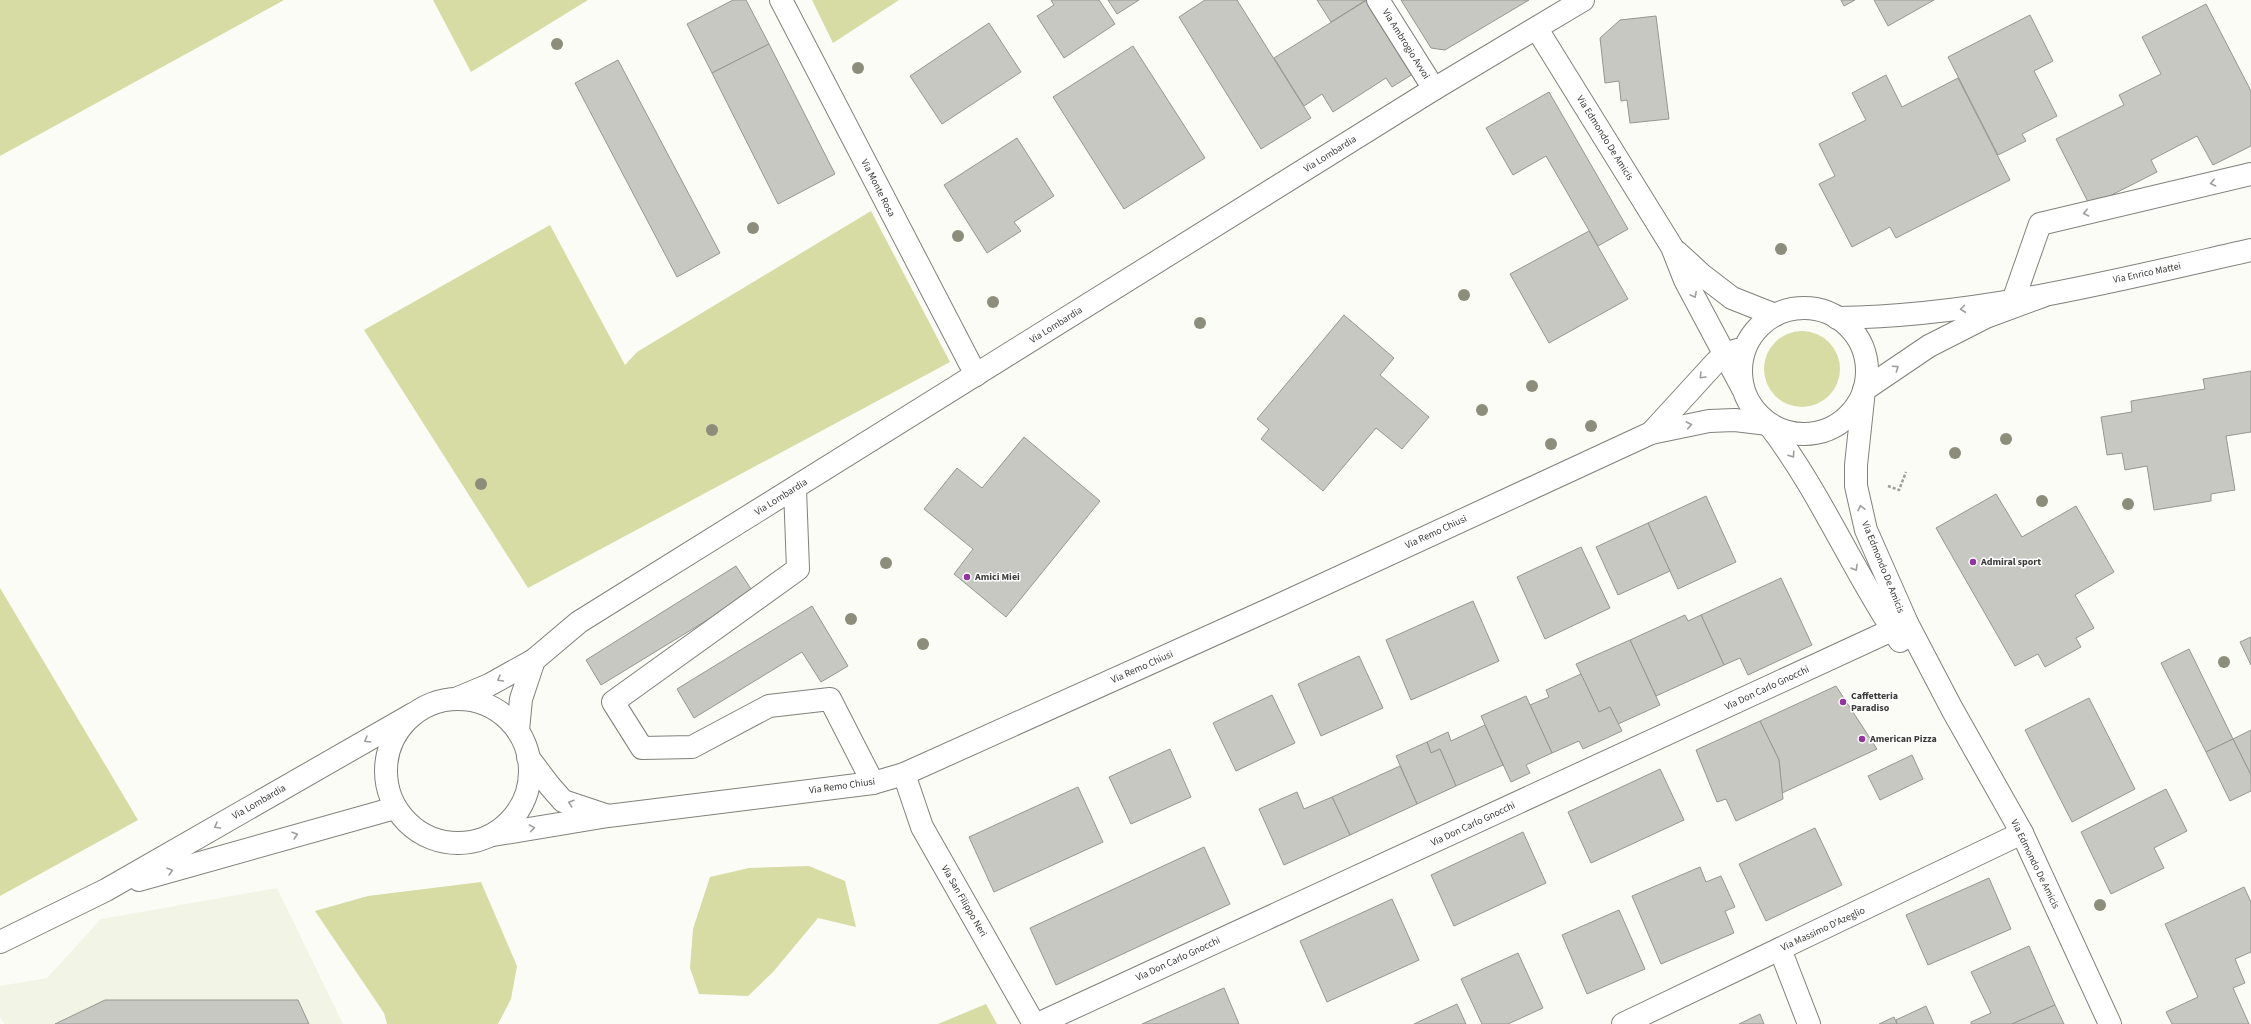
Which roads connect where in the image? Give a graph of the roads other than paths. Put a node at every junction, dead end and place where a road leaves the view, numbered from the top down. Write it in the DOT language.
graph roads {
  1 [pos="781,0"];
  2 [pos="1378,0"];
  3 [pos="1583,0"];
  4 [pos="1537,28"];
  5 [pos="1434,89"];
  6 [pos="2251,174"];
  7 [pos="1672,247"];
  8 [pos="2251,250"];
  9 [pos="2043,296"];
  10 [pos="2014,301"];
  11 [pos="1775,315"];
  12 [pos="1837,318"];
  13 [pos="1745,346"];
  14 [pos="1724,355"];
  15 [pos="976,375"];
  16 [pos="1742,387"];
  17 [pos="1864,390"];
  18 [pos="1768,424"];
  19 [pos="1651,433"];
  20 [pos="795,489"];
  21 [pos="1900,627"];
  22 [pos="534,660"];
  23 [pos="458,698"];
  24 [pos="413,714"];
  25 [pos="518,730"];
  26 [pos="528,757"];
  27 [pos="904,774"];
  28 [pos="873,783"];
  29 [pos="395,808"];
  30 [pos="608,816"];
  31 [pos="2022,834"];
  32 [pos="493,835"];
  33 [pos="106,890"];
  34 [pos="0,942"];
  35 [pos="1780,949"];
  36 [pos="1034,1024"];
  37 [pos="1038,1024"];
  38 [pos="1623,1024"];
  39 [pos="1809,1024"];
  40 [pos="2110,1024"];
  1 -- 15 [label="street, Via Monte Rosa"];
  2 -- 5 [label="street, Via Ambrogio Avvoi"];
  3 -- 4 [label="street, Via Lombardia"];
  4 -- 5 [label="street, Via Lombardia"];
  4 -- 7 [label="street, Via Edmondo De Amicis"];
  5 -- 15 [label="street, Via Lombardia"];
  6 -- 10 [label="street, one-way"];
  7 -- 11 [label="street, Via Edmondo De Amicis"];
  7 -- 14 [label="street, Via Edmondo De Amicis, one-way"];
  8 -- 9 [label="street, Via Enrico Mattei"];
  9 -- 10 [label="street, Via Enrico Mattei"];
  17 -- 9 [label="street, Via Enrico Mattei, one-way"];
  10 -- 12 [label="street, Via Enrico Mattei, one-way"];
  11 -- 12 [label="street"];
  11 -- 13 [label="street"];
  12 -- 17 [label="street"];
  13 -- 14 [label="street, Via Remo Chiusi"];
  13 -- 16 [label="street"];
  14 -- 16 [label="street, Via Edmondo De Amicis"];
  14 -- 19 [label="street, Via Remo Chiusi, one-way"];
  15 -- 20 [label="street, Via Lombardia"];
  16 -- 18 [label="street"];
  17 -- 18 [label="street"];
  21 -- 17 [label="street, Via Edmondo De Amicis, one-way"];
  19 -- 18 [label="street, Via Remo Chiusi, one-way"];
  18 -- 21 [label="street, Via Edmondo De Amicis, one-way"];
  19 -- 27 [label="street, Via Remo Chiusi"];
  20 -- 22 [label="street, Via Lombardia"];
  20 -- 28 [label="street"];
  21 -- 31 [label="street, Via Edmondo De Amicis"];
  21 -- 37 [label="street, Via Don Carlo Gnocchi"];
  22 -- 23 [label="street, Via Lombardia, one-way"];
  22 -- 25 [label="street, Via Lombardia"];
  23 -- 24 [label="street, Via Lombardia"];
  23 -- 25 [label="street, Via Lombardia"];
  24 -- 29 [label="street, Via Lombardia"];
  24 -- 33 [label="street, Via Lombardia, one-way"];
  25 -- 26 [label="street, Via Lombardia"];
  30 -- 26 [label="street, Via Remo Chiusi, one-way"];
  26 -- 32 [label="street, Via Lombardia"];
  27 -- 28 [label="street, Via Remo Chiusi"];
  27 -- 36 [label="street, Via San Filippo Neri"];
  28 -- 30 [label="street, Via Remo Chiusi"];
  29 -- 32 [label="street, Via Lombardia"];
  33 -- 29 [label="street, Via Lombardia, one-way"];
  32 -- 30 [label="street, Via Remo Chiusi, one-way"];
  31 -- 35 [label="street, Via Massimo D'Azeglio"];
  31 -- 40 [label="street, Via Edmondo De Amicis"];
  33 -- 34 [label="street, Via Lombardia"];
  35 -- 38 [label="street, Via Massimo D'Azeglio"];
  35 -- 39 [label="street"];
}
